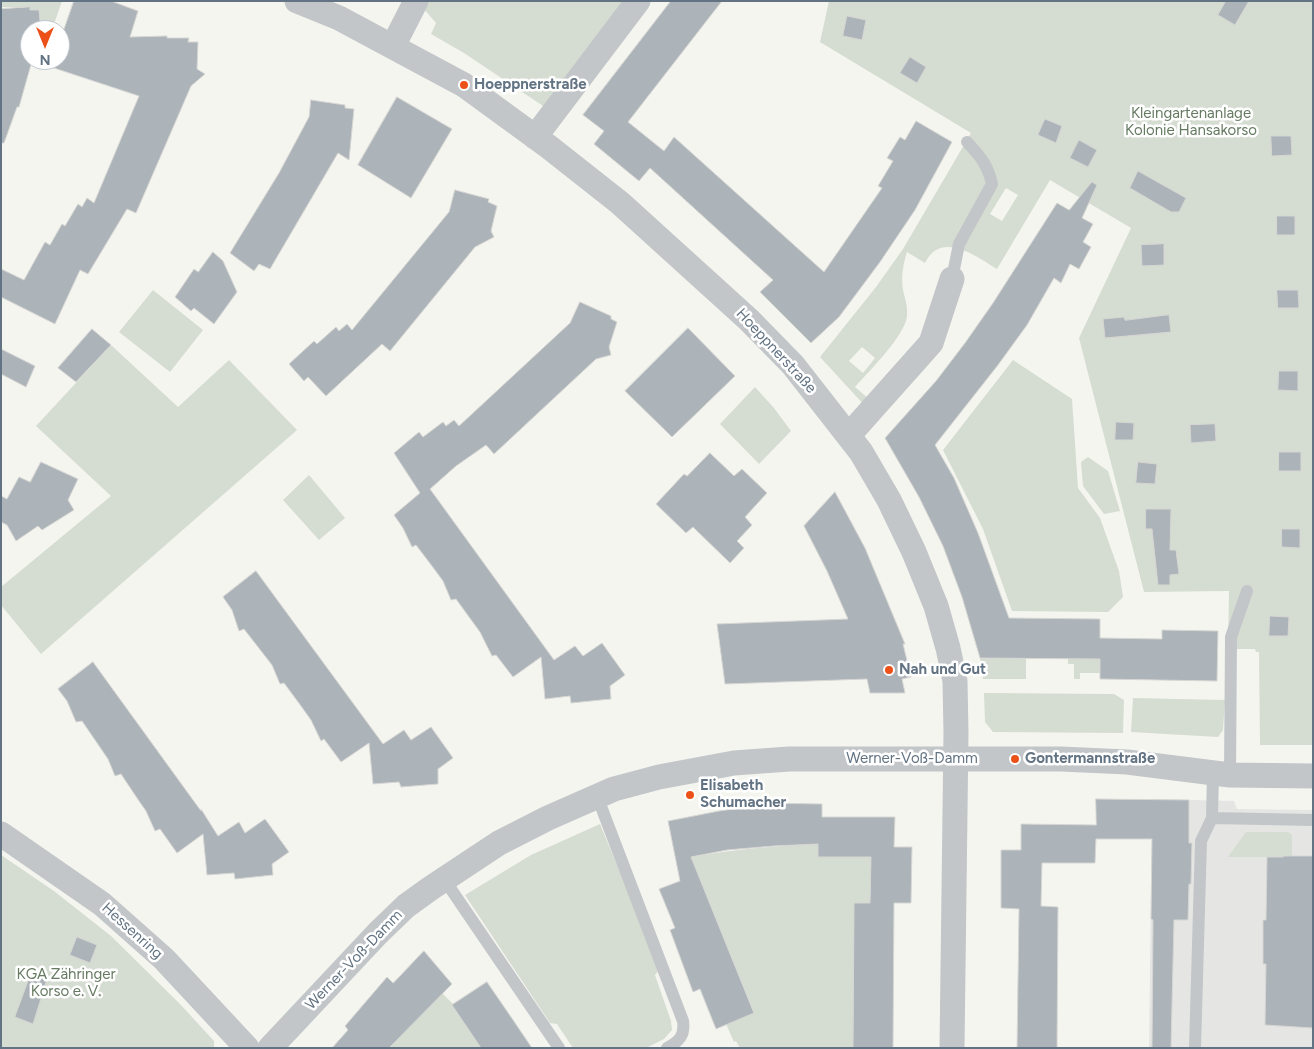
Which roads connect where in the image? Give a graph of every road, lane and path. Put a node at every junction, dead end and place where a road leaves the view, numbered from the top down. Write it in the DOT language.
graph roads {
  1 [pos="297,1"];
  2 [pos="416,1"];
  3 [pos="638,1"];
  4 [pos="394,46"];
  5 [pos="535,137"];
  6 [pos="967,142"];
  7 [pos="952,279"];
  8 [pos="849,435"];
  9 [pos="1247,591"];
  10 [pos="956,759"];
  11 [pos="1222,774"];
  12 [pos="1313,776"];
  13 [pos="597,796"];
  14 [pos="1212,818"];
  15 [pos="1313,820"];
  16 [pos="1,834"];
  17 [pos="444,879"];
  18 [pos="247,1048"];
  19 [pos="270,1048"];
  20 [pos="559,1048"];
  21 [pos="667,1048"];
  22 [pos="952,1048"];
  23 [pos="1195,1048"];
  1 -- 4 [label="street, Hoeppnerstraße"];
  2 -- 4 [label="street"];
  3 -- 5 [label="street"];
  4 -- 5 [label="street, Hoeppnerstraße"];
  5 -- 8 [label="street, Hoeppnerstraße"];
  6 -- 7 [label="lane"];
  7 -- 8 [label="street"];
  8 -- 10 [label="street, Hoeppnerstraße"];
  9 -- 11 [label="lane"];
  10 -- 11 [label="street, Werner-Voß-Damm"];
  10 -- 13 [label="street, Werner-Voß-Damm"];
  10 -- 22 [label="street"];
  11 -- 12 [label="street, Werner-Voß-Damm"];
  11 -- 14 [label="lane"];
  13 -- 17 [label="street, Werner-Voß-Damm"];
  13 -- 21 [label="lane"];
  14 -- 15 [label="lane"];
  14 -- 23 [label="lane"];
  16 -- 18 [label="street, Hessenring"];
  17 -- 19 [label="street, Werner-Voß-Damm"];
  17 -- 20 [label="lane"];
}
